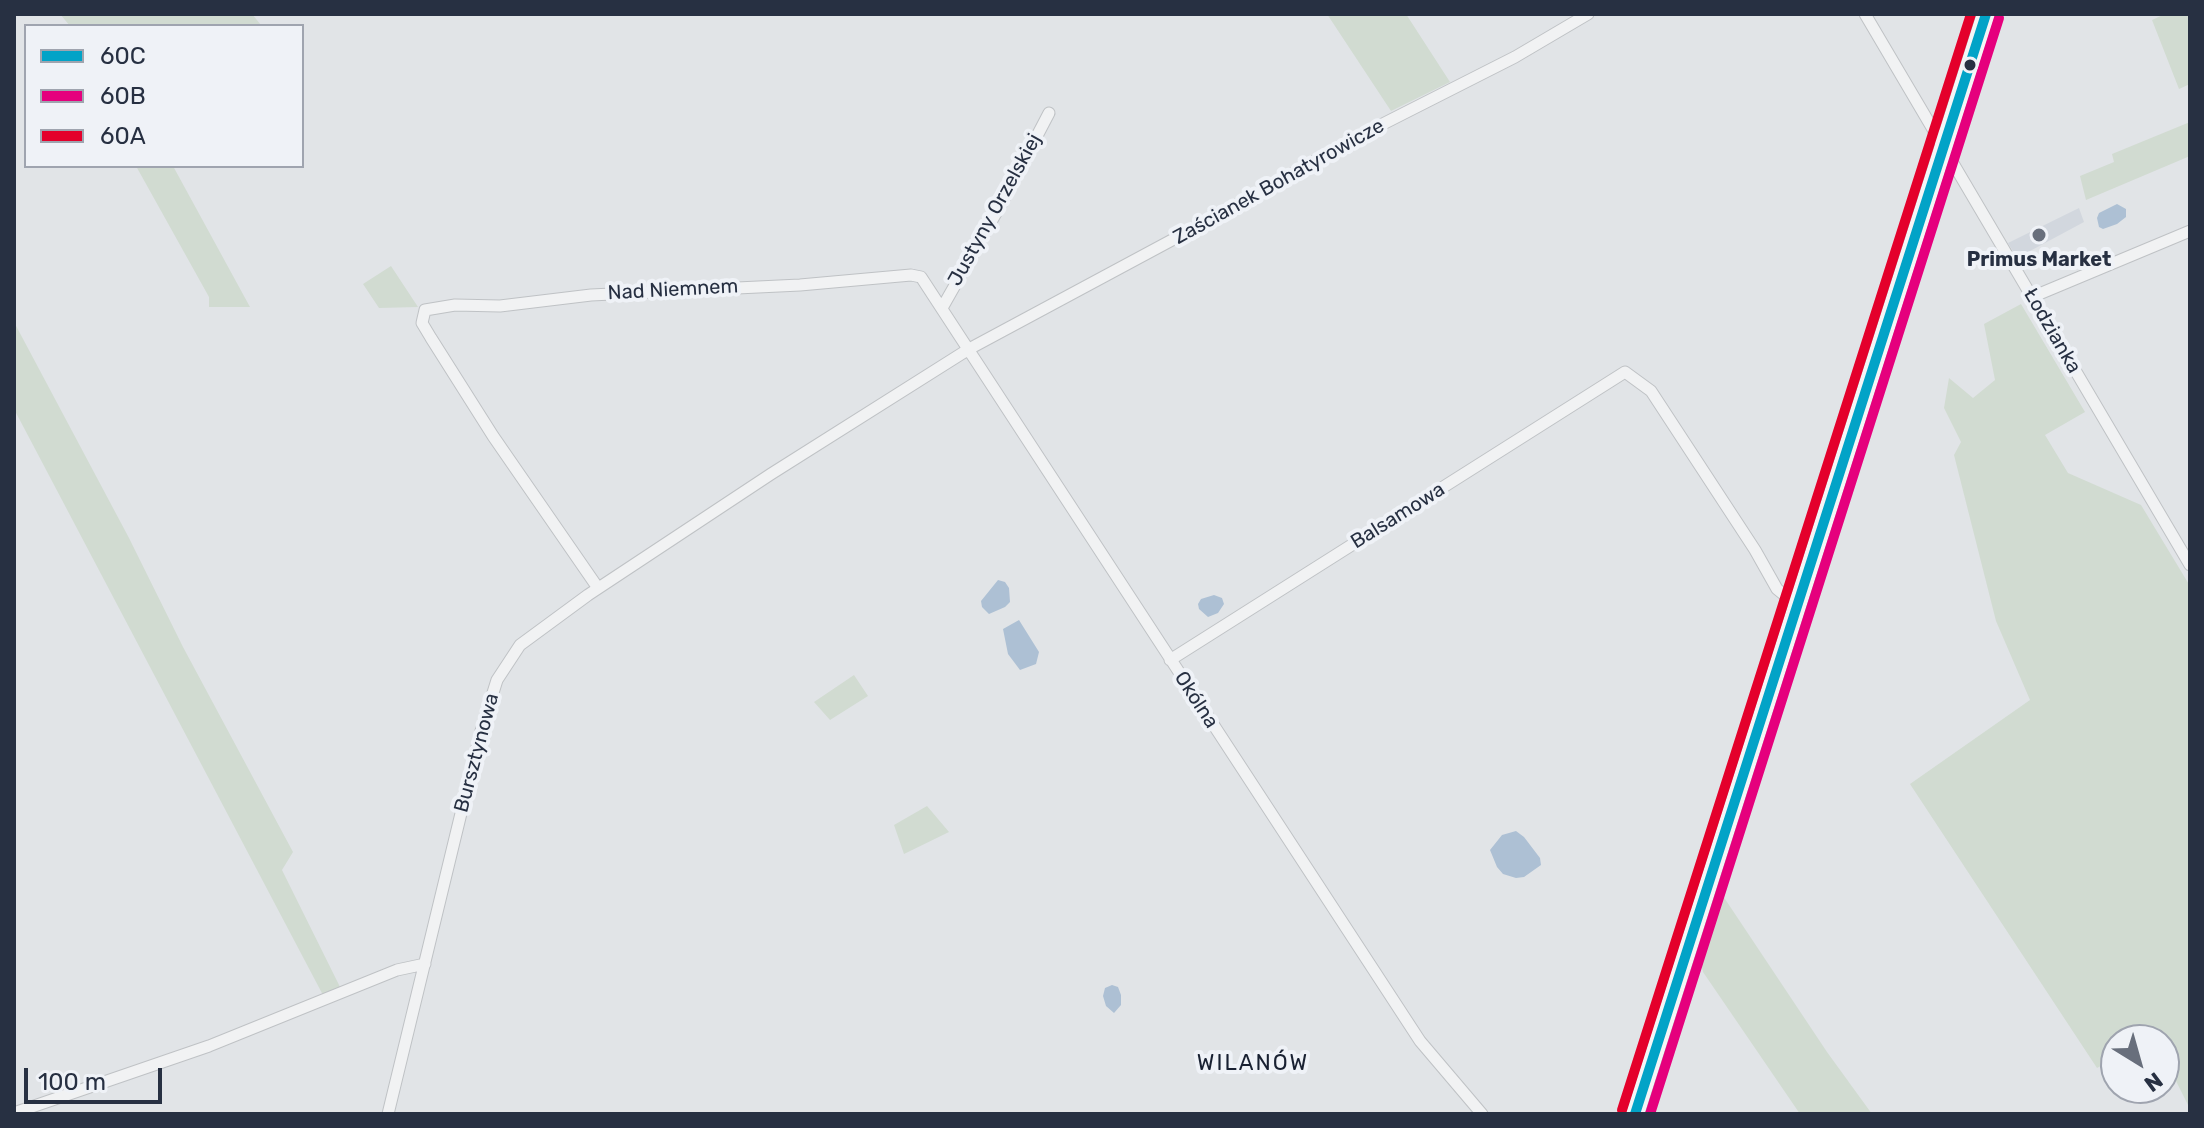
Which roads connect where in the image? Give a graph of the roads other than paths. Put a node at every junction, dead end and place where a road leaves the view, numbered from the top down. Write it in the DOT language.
graph roads {
  1 [pos="1588,14"];
  2 [pos="1865,14"];
  3 [pos="1986,14"];
  4 [pos="1049,113"];
  5 [pos="1944,146"];
  6 [pos="2190,231"];
  7 [pos="921,277"];
  8 [pos="2032,297"];
  9 [pos="942,308"];
  10 [pos="969,349"];
  11 [pos="2190,565"];
  12 [pos="598,588"];
  13 [pos="1798,606"];
  14 [pos="1170,660"];
  15 [pos="425,964"];
  16 [pos="14,1113"];
  17 [pos="388,1114"];
  18 [pos="1482,1114"];
  19 [pos="1635,1114"];
  1 -- 10 [label="street, Zaścianek Bohatyrowicze"];
  2 -- 5 [label="street, Łodzianka"];
  3 -- 5 [label="main road"];
  4 -- 9 [label="street, Justyny Orzelskiej"];
  5 -- 8 [label="street, Łodzianka"];
  5 -- 13 [label="main road"];
  6 -- 8 [label="street"];
  7 -- 9 [label="street, Okólna"];
  7 -- 12 [label="street, Nad Niemnem"];
  8 -- 11 [label="street, Łodzianka"];
  9 -- 10 [label="street, Okólna"];
  10 -- 12 [label="street, Bursztynowa"];
  10 -- 14 [label="street, Okólna"];
  12 -- 15 [label="street, Bursztynowa"];
  13 -- 14 [label="street, Balsamowa"];
  13 -- 19 [label="main road"];
  14 -- 18 [label="street, Okólna"];
  15 -- 16 [label="street"];
  15 -- 17 [label="street, Bursztynowa"];
}
